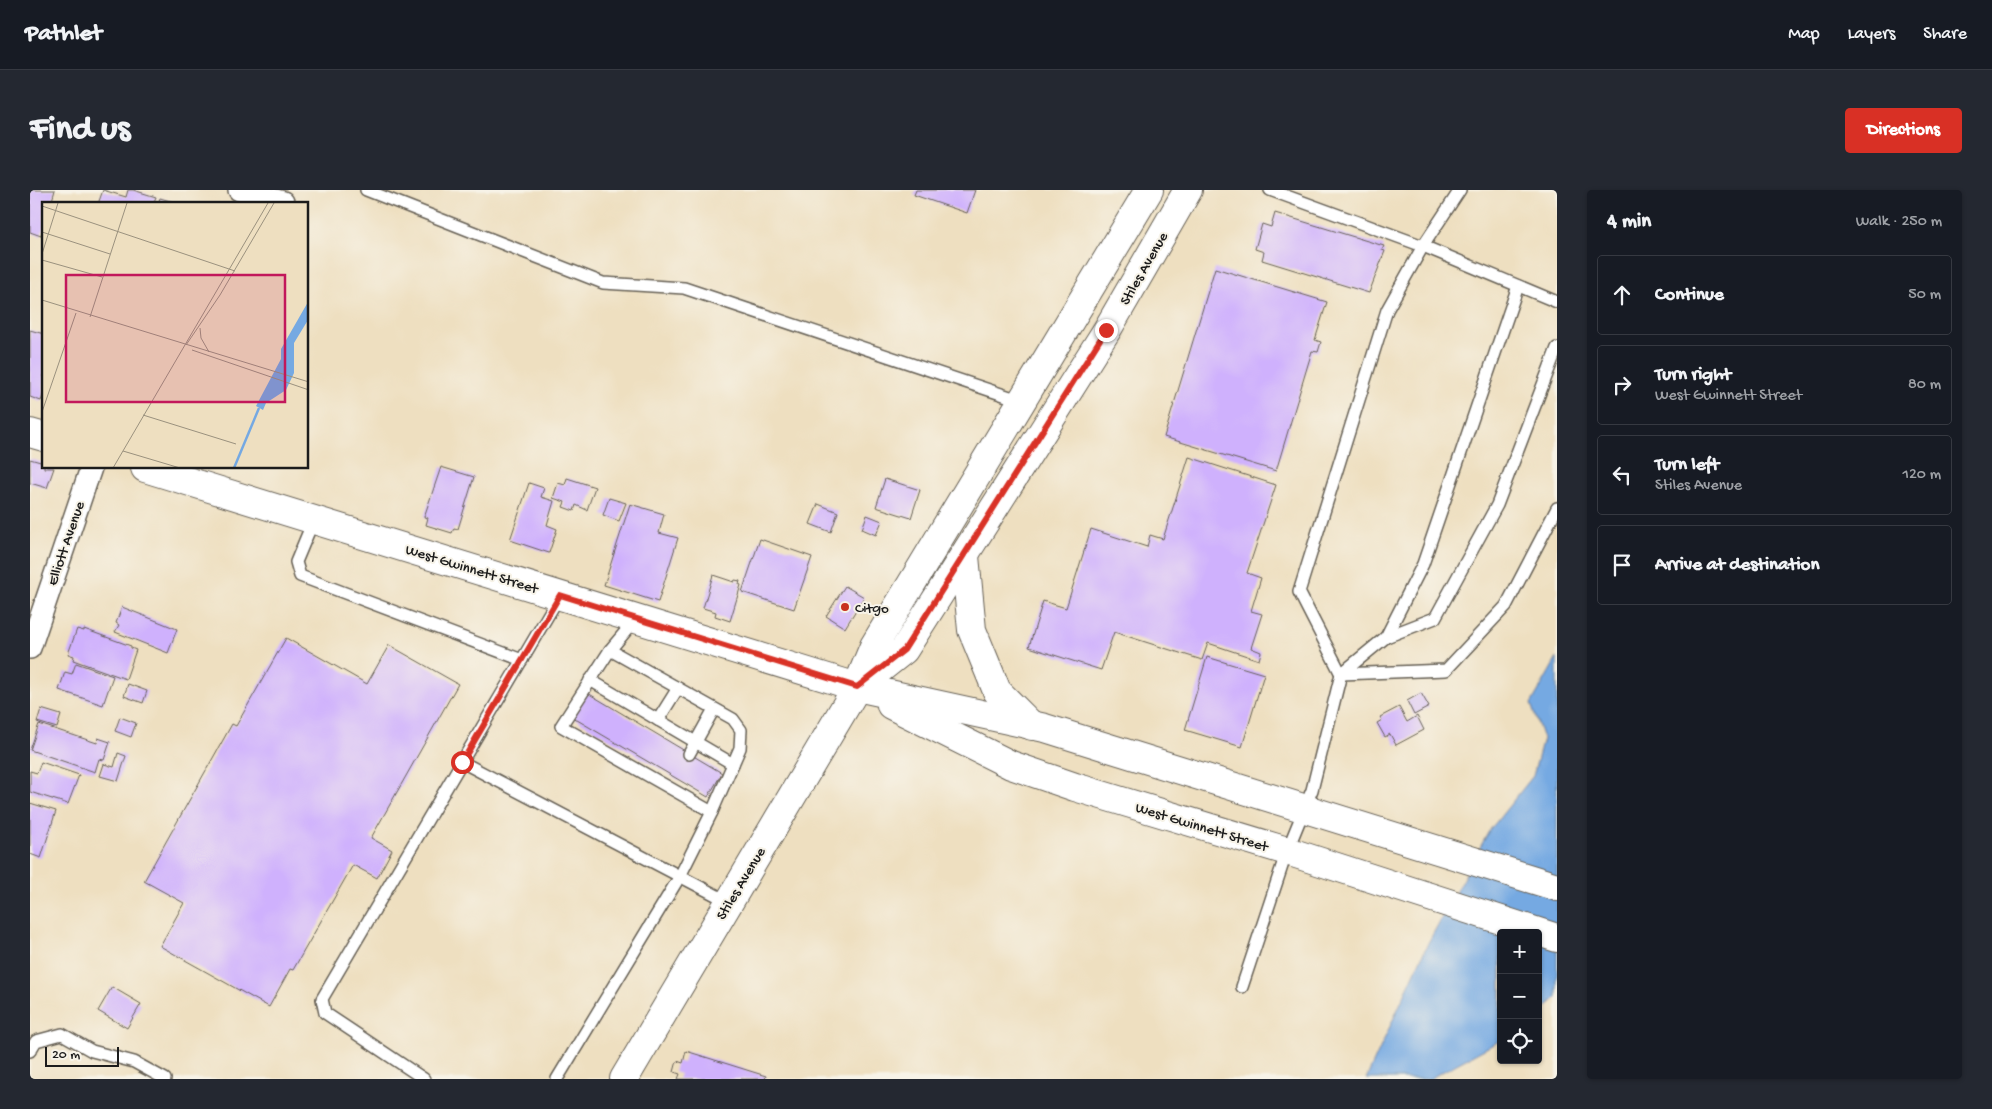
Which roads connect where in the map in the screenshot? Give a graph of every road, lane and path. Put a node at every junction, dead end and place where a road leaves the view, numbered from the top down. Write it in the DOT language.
graph roads {
  1 [pos="239,190"];
  2 [pos="366,190"];
  3 [pos="1149,190"];
  4 [pos="1188,190"];
  5 [pos="1270,190"];
  6 [pos="1460,190"];
  7 [pos="285,199"];
  8 [pos="1423,246"];
  9 [pos="1518,286"];
  10 [pos="1557,302"];
  11 [pos="1557,348"];
  12 [pos="1022,401"];
  13 [pos="91,469"];
  14 [pos="153,469"];
  15 [pos="200,475"];
  16 [pos="1557,508"];
  17 [pos="314,519"];
  18 [pos="965,556"];
  19 [pos="560,595"];
  20 [pos="636,619"];
  21 [pos="1386,637"];
  22 [pos="30,648"];
  23 [pos="610,650"];
  24 [pos="522,660"];
  25 [pos="1341,674"];
  26 [pos="590,680"];
  27 [pos="857,687"];
  28 [pos="678,688"];
  29 [pos="714,709"];
  30 [pos="658,720"];
  31 [pos="1032,726"];
  32 [pos="599,733"];
  33 [pos="696,743"];
  34 [pos="593,744"];
  35 [pos="689,754"];
  36 [pos="462,762"];
  37 [pos="733,764"];
  38 [pos="675,778"];
  39 [pos="669,788"];
  40 [pos="1309,799"];
  41 [pos="712,812"];
  42 [pos="1287,851"];
  43 [pos="680,876"];
  44 [pos="1557,887"];
  45 [pos="729,902"];
  46 [pos="1557,938"];
  47 [pos="1242,987"];
  48 [pos="30,1051"];
  49 [pos="165,1079"];
  50 [pos="424,1079"];
  51 [pos="558,1079"];
  52 [pos="624,1079"];
  1 -- 7 [label="street"];
  2 -- 12 [label="lane"];
  3 -- 12 [label="main road, Stiles Avenue"];
  4 -- 18 [label="main road, Stiles Avenue"];
  5 -- 8 [label="lane"];
  6 -- 8 [label="lane"];
  8 -- 9 [label="lane"];
  8 -- 25 [label="lane"];
  9 -- 10 [label="lane"];
  9 -- 21 [label="lane"];
  11 -- 21 [label="lane"];
  12 -- 27 [label="main road, Stiles Avenue"];
  13 -- 22 [label="street, Elliott Avenue"];
  14 -- 15 [label="main road, West Gwinnett Street"];
  15 -- 17 [label="main road, West Gwinnett Street"];
  16 -- 25 [label="lane"];
  17 -- 19 [label="main road, West Gwinnett Street"];
  17 -- 24 [label="lane"];
  18 -- 27 [label="main road, Stiles Avenue"];
  18 -- 31 [label="main road"];
  19 -- 20 [label="main road, West Gwinnett Street"];
  19 -- 24 [label="lane"];
  20 -- 23 [label="lane"];
  20 -- 27 [label="main road, West Gwinnett Street"];
  21 -- 25 [label="lane"];
  23 -- 26 [label="lane"];
  23 -- 28 [label="lane"];
  24 -- 36 [label="lane"];
  25 -- 40 [label="lane"];
  26 -- 30 [label="lane"];
  26 -- 34 [label="lane"];
  27 -- 31 [label="main road, West Gwinnett Street"];
  27 -- 42 [label="main road, West Gwinnett Street"];
  27 -- 45 [label="main road, Stiles Avenue"];
  28 -- 29 [label="lane"];
  28 -- 30 [label="lane"];
  29 -- 33 [label="lane"];
  29 -- 37 [label="lane"];
  30 -- 33 [label="lane"];
  31 -- 40 [label="main road, West Gwinnett Street"];
  32 -- 34 [label="lane"];
  33 -- 35 [label="lane"];
  33 -- 37 [label="lane"];
  34 -- 39 [label="lane"];
  36 -- 43 [label="lane"];
  36 -- 50 [label="lane"];
  37 -- 41 [label="lane"];
  38 -- 39 [label="lane"];
  39 -- 41 [label="lane"];
  40 -- 42 [label="lane"];
  40 -- 44 [label="main road, West Gwinnett Street"];
  41 -- 43 [label="lane"];
  42 -- 46 [label="main road, West Gwinnett Street"];
  42 -- 47 [label="lane"];
  43 -- 45 [label="lane"];
  43 -- 51 [label="lane"];
  45 -- 52 [label="main road, Stiles Avenue"];
  48 -- 49 [label="lane"];
}
